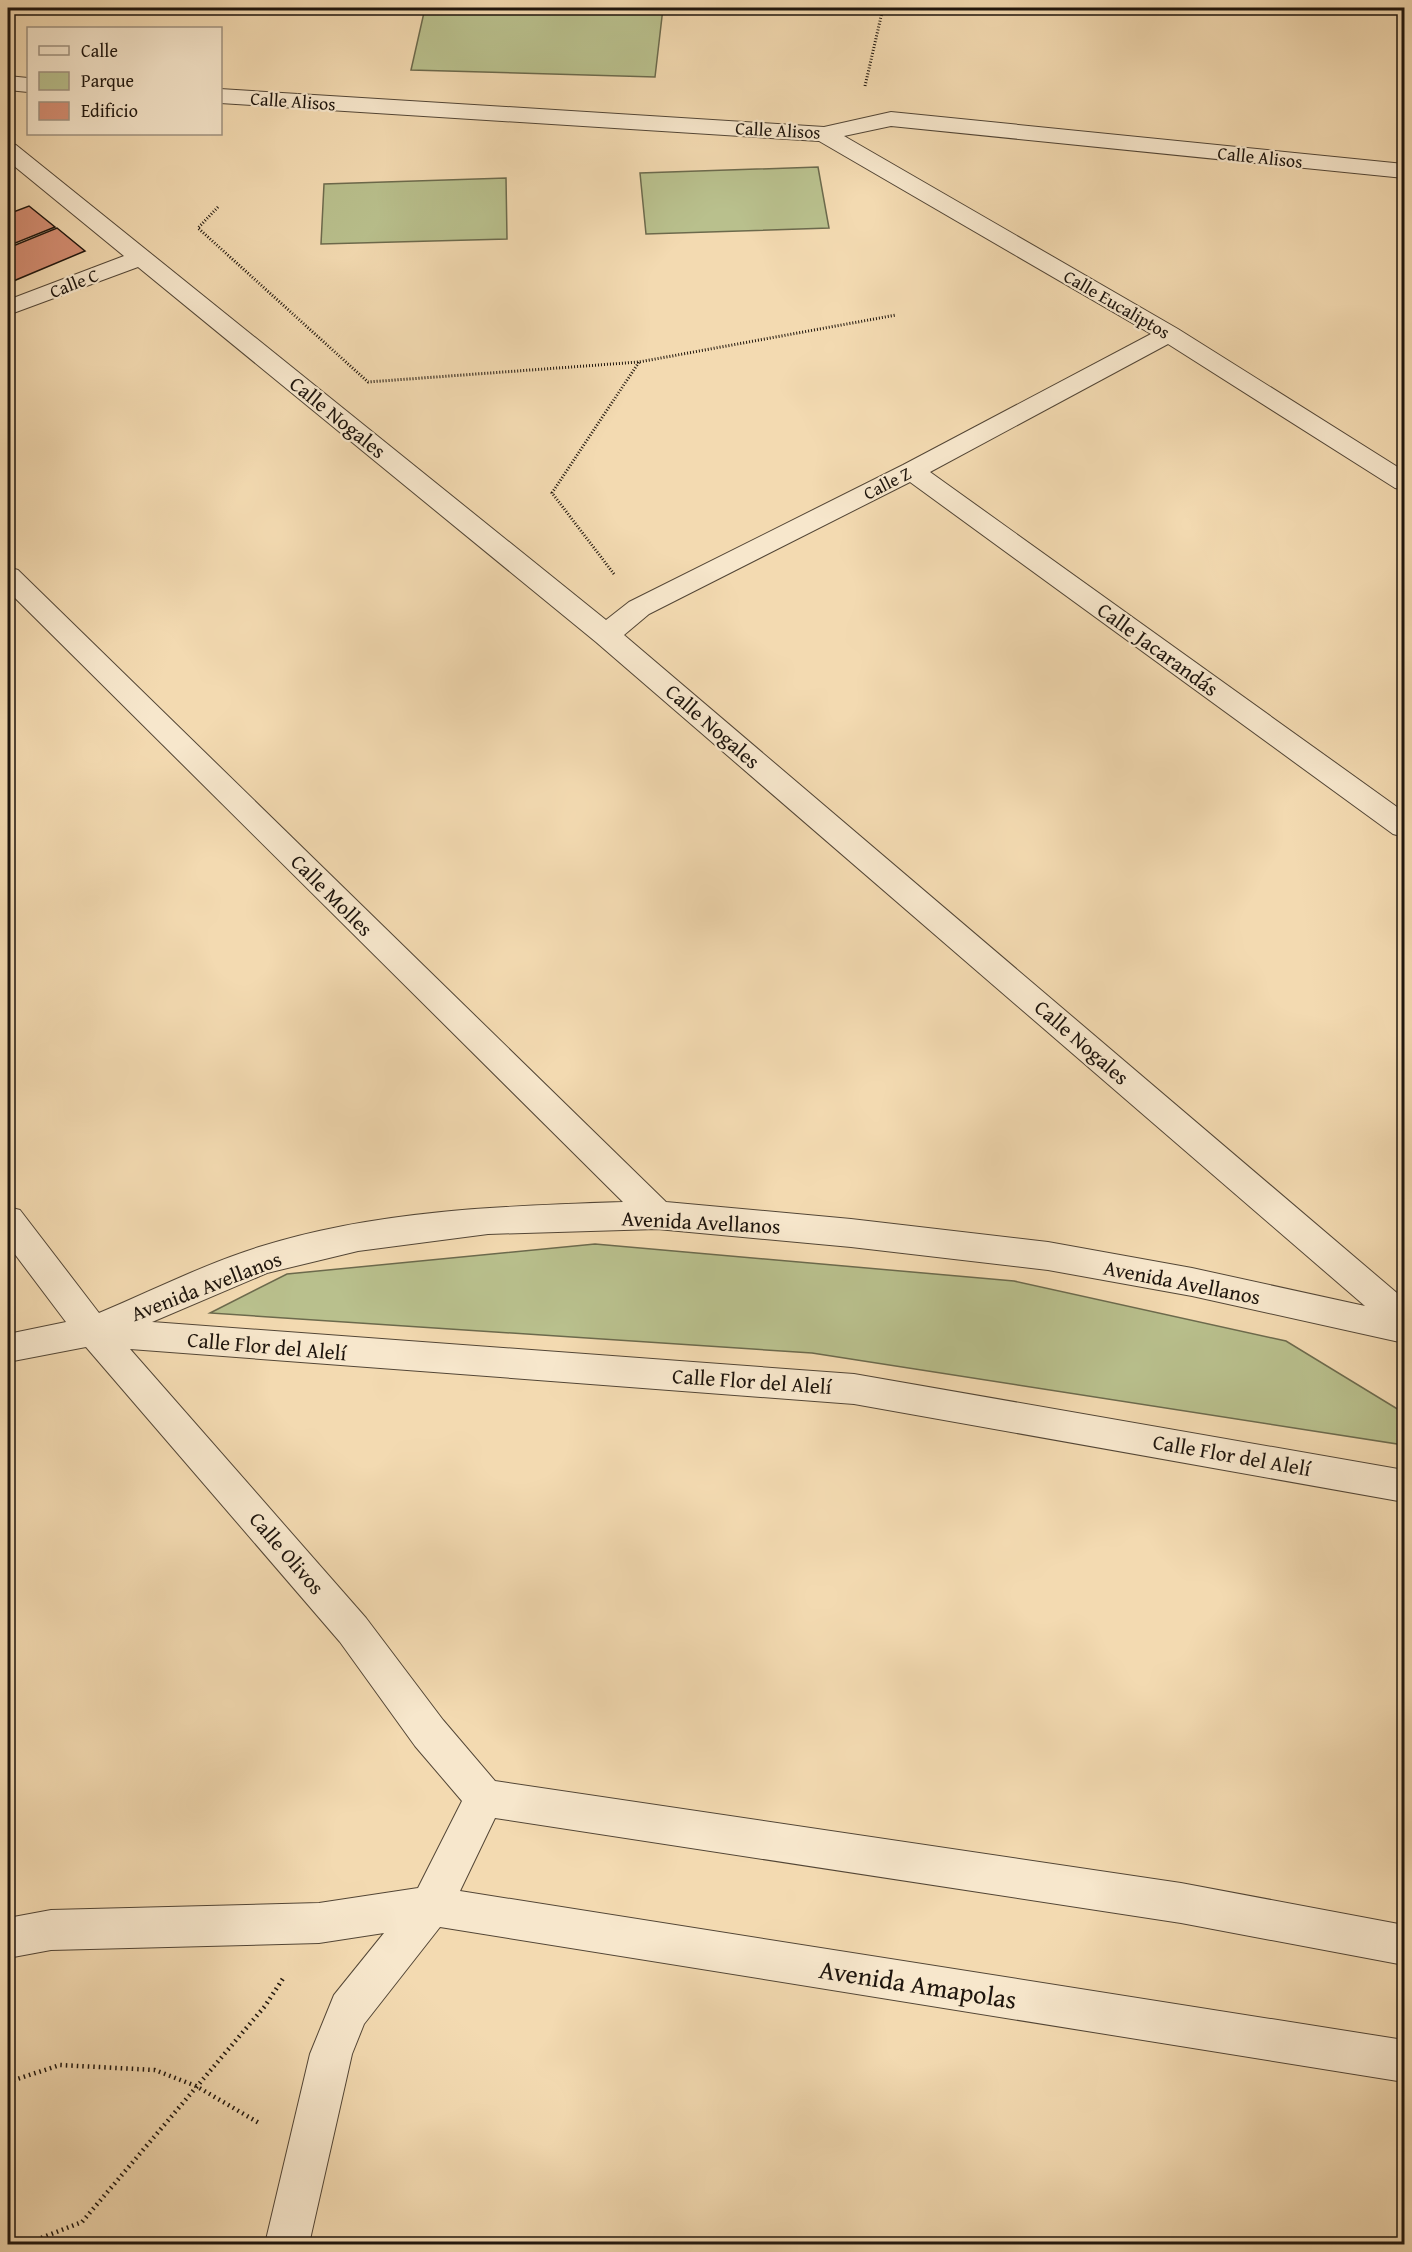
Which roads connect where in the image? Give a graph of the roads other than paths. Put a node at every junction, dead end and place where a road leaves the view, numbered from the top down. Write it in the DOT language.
graph roads {
  1 [pos="8,83"];
  2 [pos="27,84"];
  3 [pos="222,96"];
  4 [pos="824,134"];
  5 [pos="8,150"];
  6 [pos="1374,168"];
  7 [pos="1404,171"];
  8 [pos="1404,186"];
  9 [pos="140,258"];
  10 [pos="8,308"];
  11 [pos="1169,334"];
  12 [pos="912,471"];
  13 [pos="1404,482"];
  14 [pos="8,576"];
  15 [pos="606,635"];
  16 [pos="1404,827"];
  17 [pos="657,1215"];
  18 [pos="8,1220"];
  19 [pos="1404,1319"];
  20 [pos="1404,1329"];
  21 [pos="93,1331"];
  22 [pos="8,1348"];
  23 [pos="1404,1486"];
  24 [pos="484,1798"];
  25 [pos="431,1906"];
  26 [pos="8,1938"];
  27 [pos="1404,1945"];
  28 [pos="1404,2061"];
  29 [pos="287,2244"];
  1 -- 2 [label="street"];
  3 -- 4 [label="street, Calle Alisos"];
  4 -- 6 [label="street, Calle Alisos"];
  4 -- 11 [label="street, Calle Eucaliptos"];
  5 -- 9 [label="street, Calle Nogales"];
  6 -- 7 [label="street, Calle Alisos"];
  6 -- 8 [label="street"];
  9 -- 10 [label="street, Calle C"];
  9 -- 15 [label="street, Calle Nogales"];
  11 -- 12 [label="street, Calle Z"];
  11 -- 13 [label="street, Calle Eucaliptos"];
  12 -- 15 [label="street, Calle Z"];
  12 -- 16 [label="street, Calle Jacarandás"];
  14 -- 17 [label="street, Calle Molles"];
  15 -- 19 [label="street, Calle Nogales"];
  17 -- 20 [label="street, Avenida Avellanos"];
  17 -- 21 [label="street, Avenida Avellanos"];
  18 -- 21 [label="street, Calle Olivos"];
  21 -- 22 [label="street, Avenida Avellanos"];
  21 -- 23 [label="street, Calle Flor del Alelí"];
  21 -- 24 [label="street, Calle Olivos"];
  24 -- 25 [label="street"];
  24 -- 27 [label="street"];
  25 -- 26 [label="street, Avenida Amapolas"];
  25 -- 28 [label="street, Avenida Amapolas"];
  25 -- 29 [label="street"];
}
